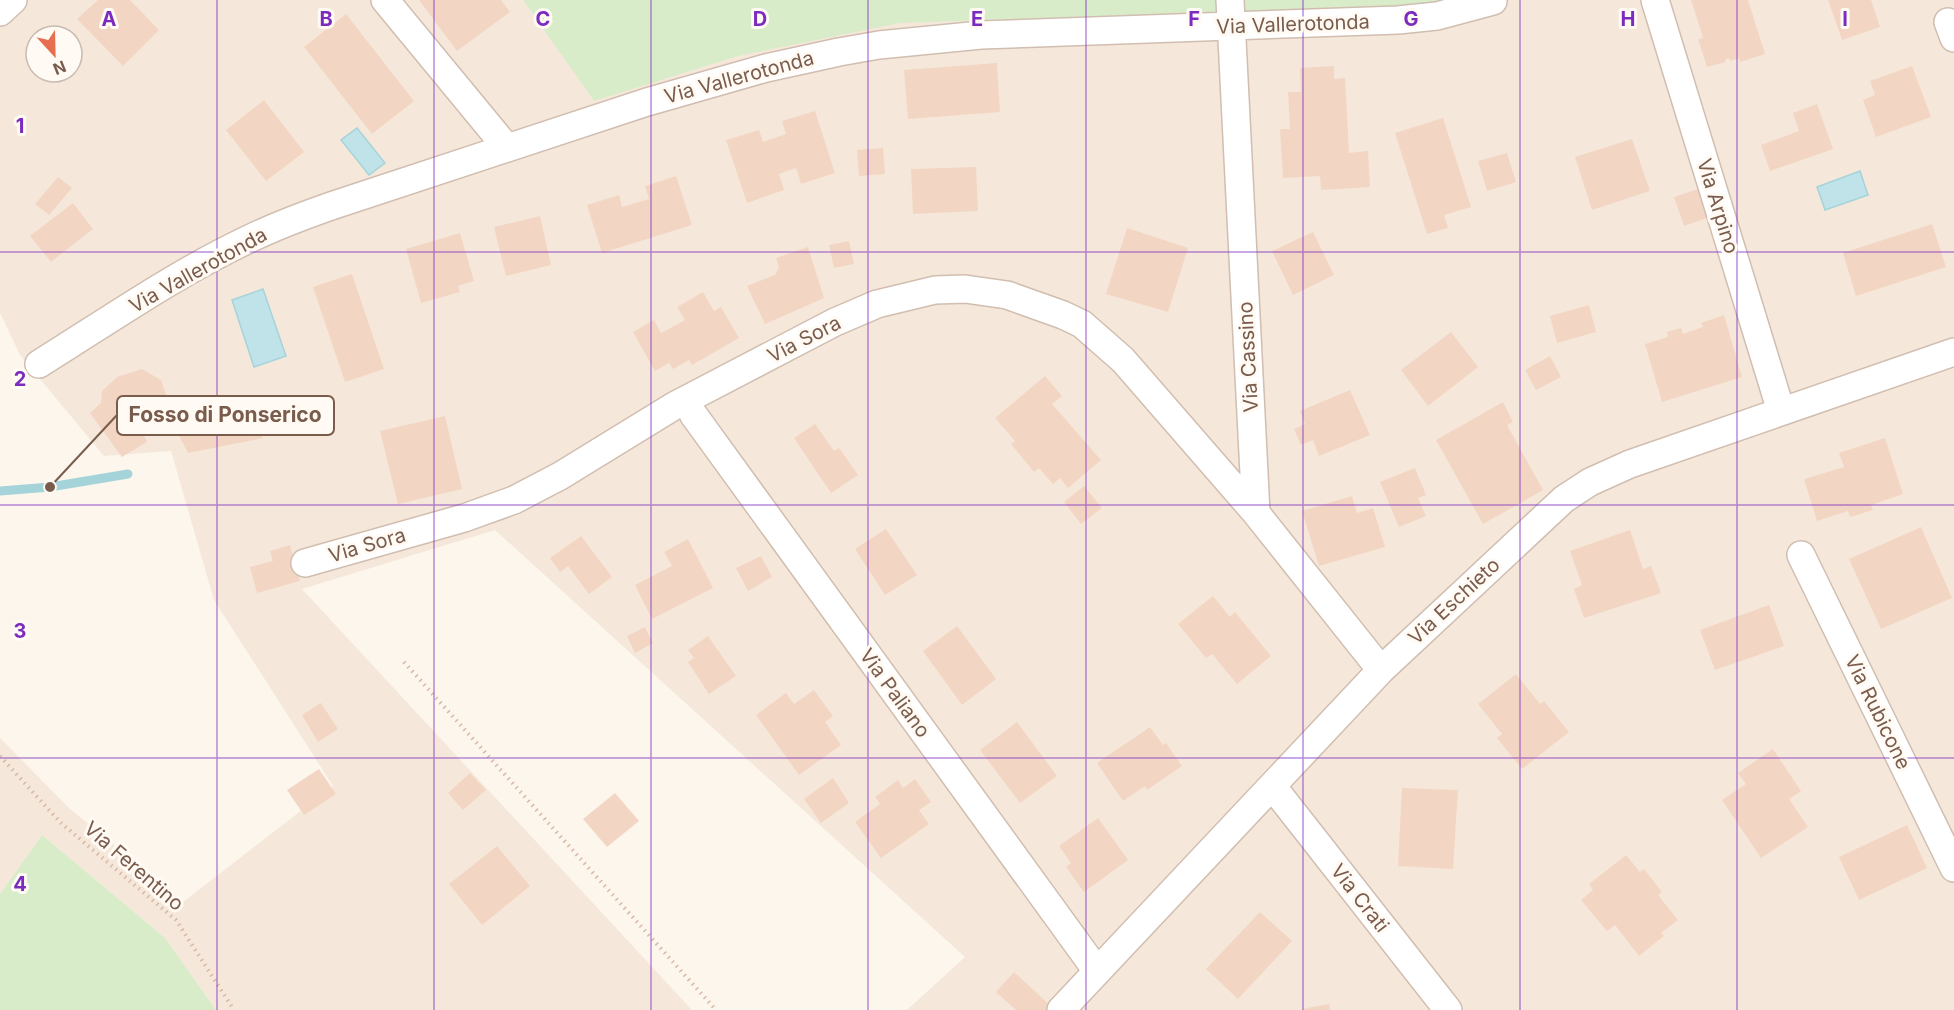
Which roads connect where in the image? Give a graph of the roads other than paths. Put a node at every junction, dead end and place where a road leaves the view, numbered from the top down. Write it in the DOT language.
graph roads {
  1 [pos="13,0"];
  2 [pos="385,0"];
  3 [pos="1655,0"];
  4 [pos="1493,1"];
  5 [pos="0,12"];
  6 [pos="1231,13"];
  7 [pos="507,148"];
  8 [pos="1954,352"];
  9 [pos="39,364"];
  10 [pos="1781,411"];
  11 [pos="693,414"];
  12 [pos="1256,513"];
  13 [pos="1801,555"];
  14 [pos="305,563"];
  15 [pos="1381,670"];
  16 [pos="1272,787"];
  17 [pos="1954,868"];
  18 [pos="1096,971"];
  19 [pos="1061,1010"];
  20 [pos="1448,1010"];
  1 -- 5 [label="street"];
  2 -- 7 [label="street"];
  3 -- 10 [label="street, Via Arpino"];
  4 -- 6 [label="street, Via Vallerotonda"];
  6 -- 7 [label="street, Via Vallerotonda"];
  6 -- 12 [label="street, Via Cassino"];
  7 -- 9 [label="street, Via Vallerotonda"];
  8 -- 10 [label="street, Via Eschieto"];
  10 -- 15 [label="street, Via Eschieto"];
  11 -- 18 [label="street, Via Paliano"];
  12 -- 14 [label="street, Via Sora"];
  12 -- 15 [label="street"];
  13 -- 17 [label="street, Via Rubicone"];
  15 -- 16 [label="street, Via Eschieto"];
  16 -- 18 [label="street, Via Eschieto"];
  16 -- 20 [label="street, Via Crati"];
  18 -- 19 [label="street, Via Eschieto"];
}
